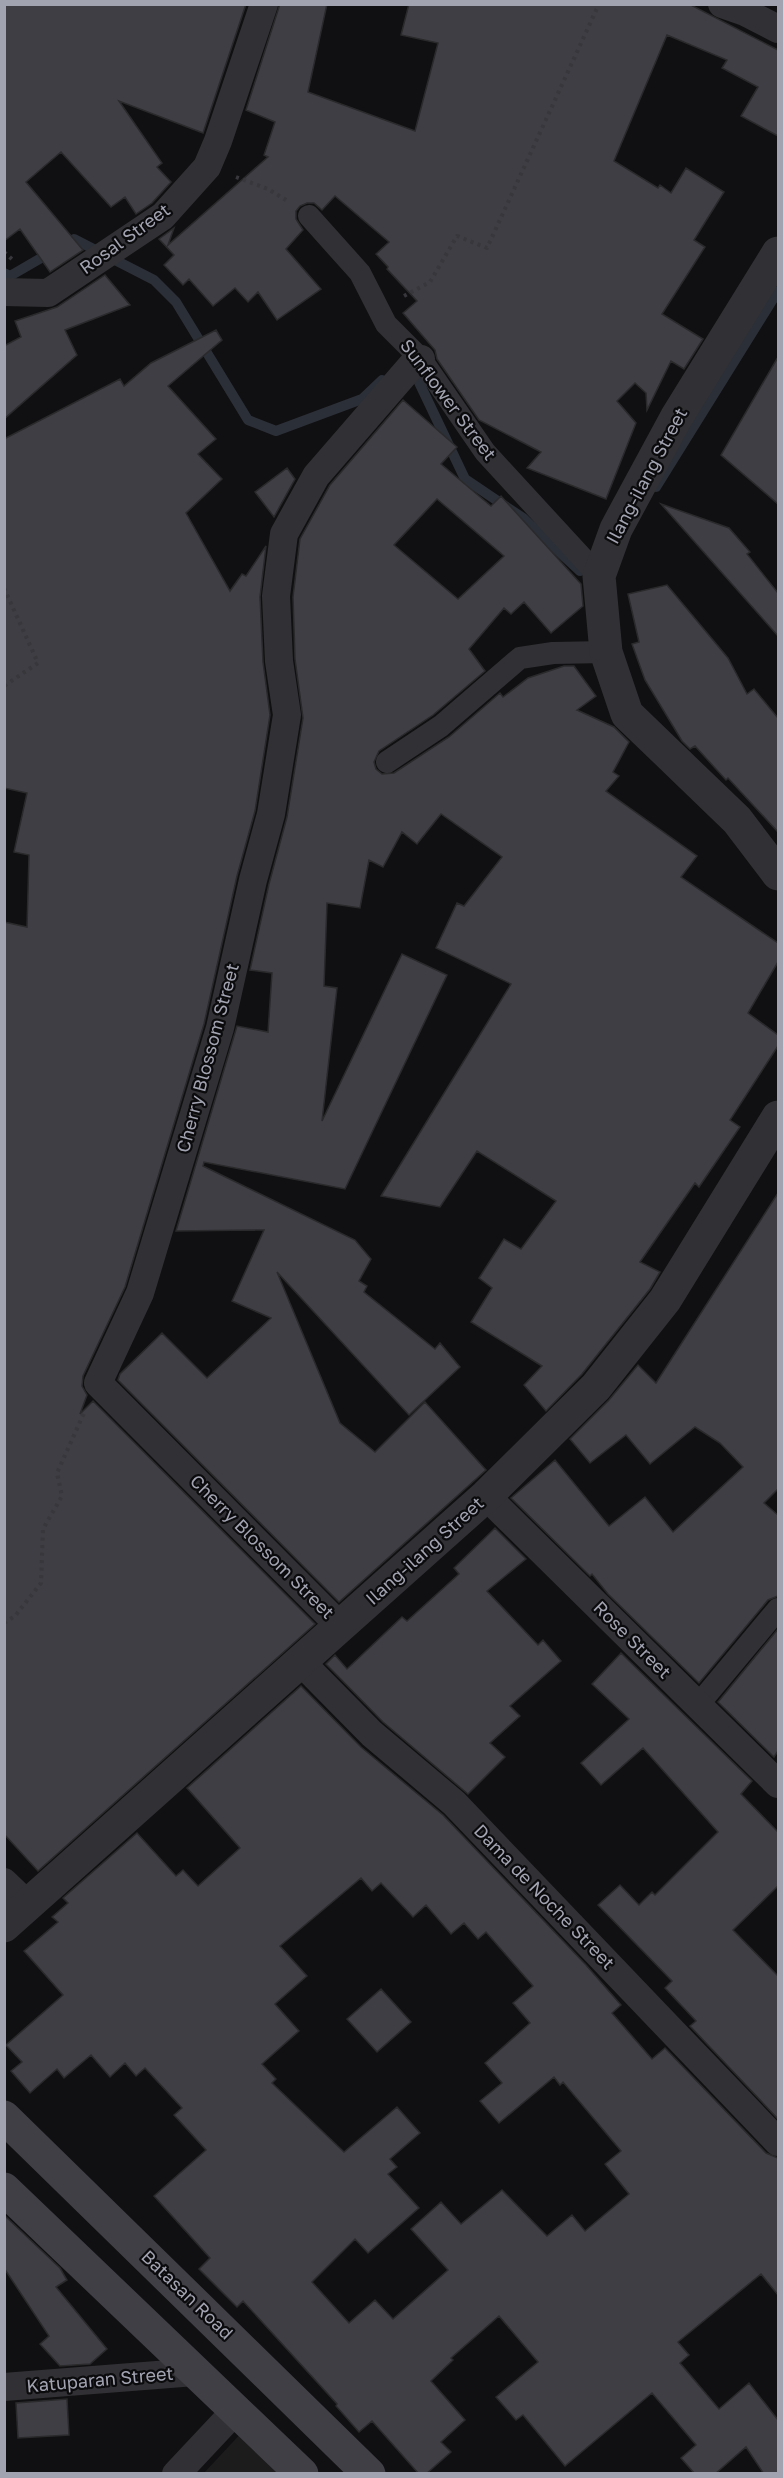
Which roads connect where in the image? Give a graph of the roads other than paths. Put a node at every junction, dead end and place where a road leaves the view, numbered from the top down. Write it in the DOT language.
graph roads {
  1 [pos="264,4"];
  2 [pos="722,4"];
  3 [pos="778,29"];
  4 [pos="309,216"];
  5 [pos="778,257"];
  6 [pos="4,292"];
  7 [pos="411,368"];
  8 [pos="599,576"];
  9 [pos="606,652"];
  10 [pos="387,762"];
  11 [pos="778,874"];
  12 [pos="778,1117"];
  13 [pos="486,1496"];
  14 [pos="778,1609"];
  15 [pos="340,1626"];
  16 [pos="301,1662"];
  17 [pos="698,1705"];
  18 [pos="778,1784"];
  19 [pos="4,1882"];
  20 [pos="28,1905"];
  21 [pos="4,1926"];
  22 [pos="4,2117"];
  23 [pos="778,2142"];
  24 [pos="4,2189"];
  25 [pos="195,2372"];
  26 [pos="4,2387"];
  27 [pos="237,2409"];
  28 [pos="176,2474"];
  29 [pos="302,2474"];
  30 [pos="369,2474"];
  1 -- 6 [label="street, Rosal Street"];
  2 -- 3 [label="street"];
  4 -- 7 [label="street, Sunflower Street"];
  5 -- 8 [label="street, Ilang-ilang Street"];
  7 -- 8 [label="street, Sunflower Street"];
  7 -- 15 [label="street, Cherry Blossom Street"];
  8 -- 9 [label="street, Ilang-ilang Street"];
  9 -- 10 [label="street"];
  9 -- 11 [label="street, Ilang-ilang Street"];
  12 -- 13 [label="street, Ilang-ilang Street"];
  13 -- 15 [label="street, Ilang-ilang Street"];
  13 -- 17 [label="street, Rose Street"];
  14 -- 17 [label="street"];
  15 -- 16 [label="street, Ilang-ilang Street"];
  16 -- 20 [label="street, Ilang-ilang Street"];
  16 -- 23 [label="street, Dama de Noche Street"];
  17 -- 18 [label="street, Rose Street"];
  19 -- 20 [label="street"];
  20 -- 21 [label="street, Ilang-ilang Street"];
  22 -- 30 [label="main road, Batasan Road"];
  24 -- 25 [label="main road"];
  25 -- 26 [label="street, Katuparan Street"];
  25 -- 27 [label="main road"];
  27 -- 28 [label="street"];
  27 -- 29 [label="main road"];
}
